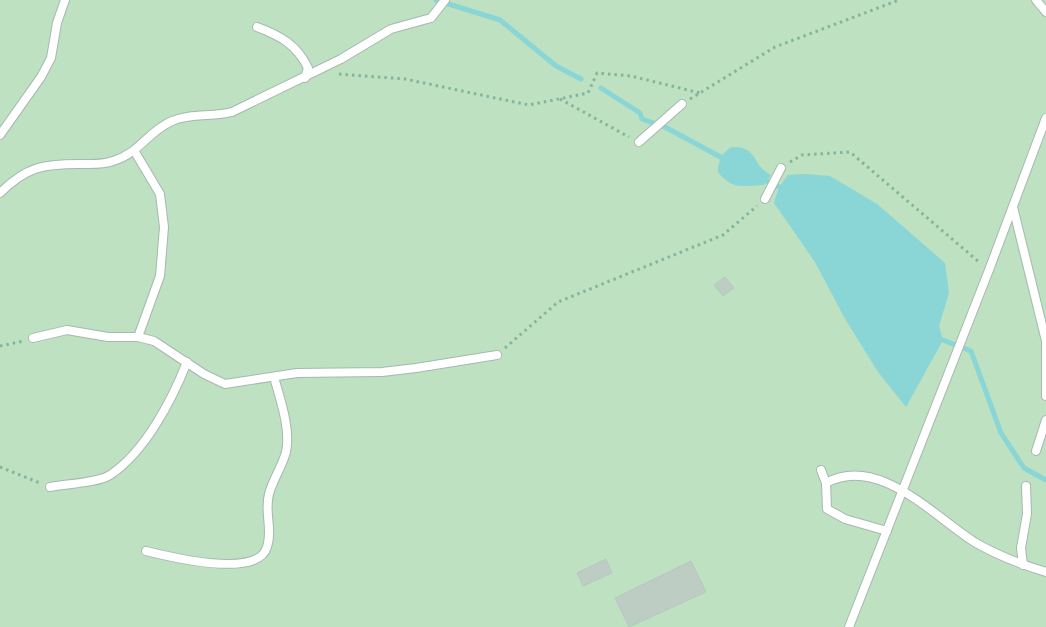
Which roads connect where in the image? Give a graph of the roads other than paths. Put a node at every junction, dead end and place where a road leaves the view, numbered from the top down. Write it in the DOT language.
graph roads {
  1 [pos="65,0"];
  2 [pos="445,0"];
  3 [pos="1036,0"];
  4 [pos="1046,12"];
  5 [pos="257,27"];
  6 [pos="305,78"];
  7 [pos="682,104"];
  8 [pos="1046,118"];
  9 [pos="0,135"];
  10 [pos="639,142"];
  11 [pos="135,152"];
  12 [pos="781,168"];
  13 [pos="0,193"];
  14 [pos="765,199"];
  15 [pos="1013,207"];
  16 [pos="138,337"];
  17 [pos="33,338"];
  18 [pos="497,355"];
  19 [pos="187,362"];
  20 [pos="274,377"];
  21 [pos="1046,396"];
  22 [pos="1046,420"];
  23 [pos="1036,451"];
  24 [pos="822,470"];
  25 [pos="826,484"];
  26 [pos="1026,486"];
  27 [pos="50,487"];
  28 [pos="902,492"];
  29 [pos="887,531"];
  30 [pos="146,551"];
  31 [pos="1023,565"];
  32 [pos="1046,572"];
  33 [pos="849,627"];
  1 -- 9 [label="lane"];
  2 -- 6 [label="lane"];
  3 -- 4 [label="lane"];
  5 -- 6 [label="lane"];
  6 -- 11 [label="lane"];
  7 -- 10 [label="lane"];
  8 -- 15 [label="lane"];
  11 -- 13 [label="lane"];
  11 -- 16 [label="lane"];
  12 -- 14 [label="lane"];
  15 -- 21 [label="lane"];
  15 -- 28 [label="lane"];
  16 -- 17 [label="lane"];
  16 -- 19 [label="lane"];
  18 -- 20 [label="lane"];
  19 -- 20 [label="lane"];
  19 -- 27 [label="lane"];
  20 -- 30 [label="lane"];
  22 -- 23 [label="lane"];
  24 -- 25 [label="lane"];
  25 -- 28 [label="lane"];
  25 -- 29 [label="lane"];
  26 -- 31 [label="lane"];
  28 -- 29 [label="lane"];
  28 -- 31 [label="lane"];
  29 -- 33 [label="lane"];
  31 -- 32 [label="lane"];
}
